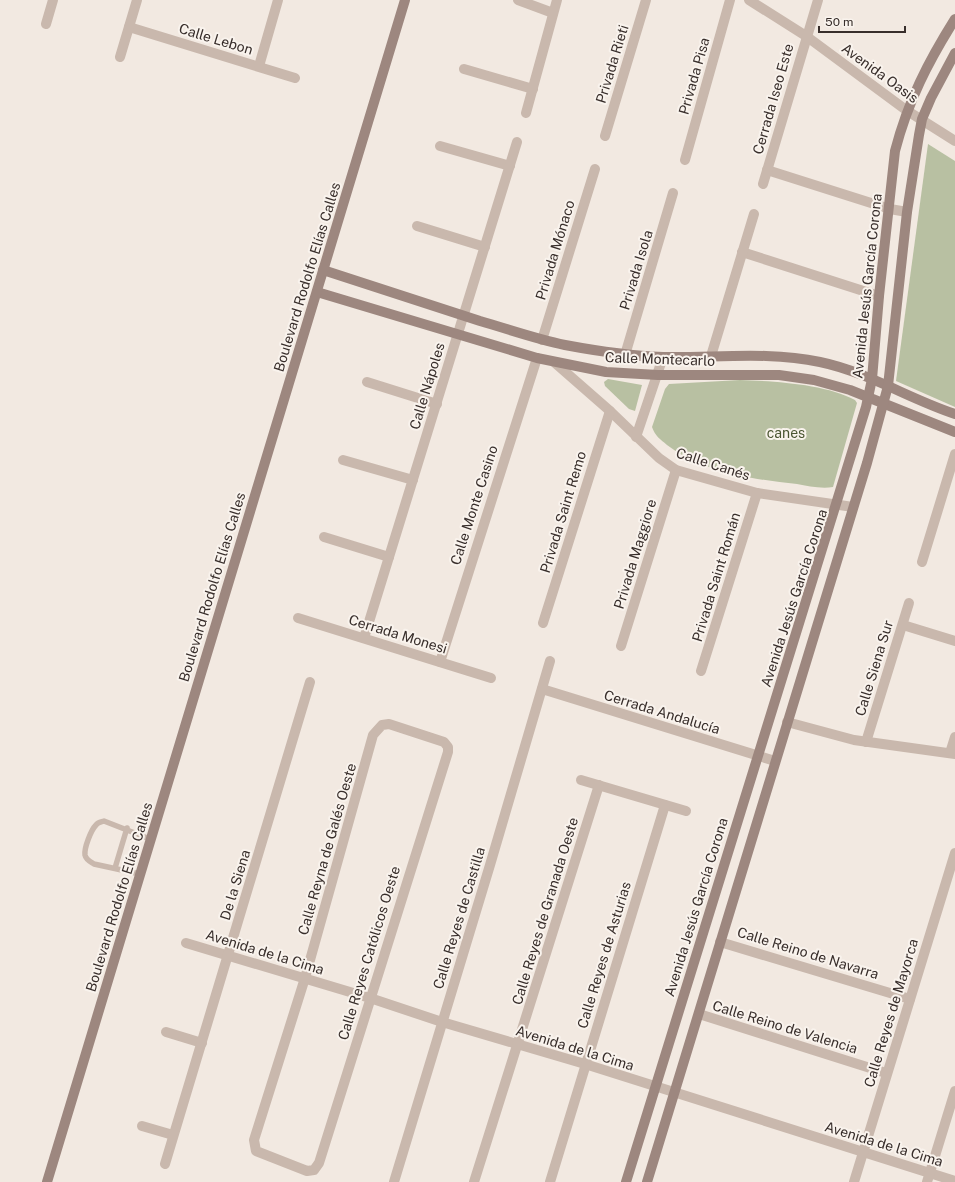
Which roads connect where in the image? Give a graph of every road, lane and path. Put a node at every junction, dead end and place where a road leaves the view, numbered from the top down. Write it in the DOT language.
graph roads {
  1 [pos="53,0"];
  2 [pos="137,0"];
  3 [pos="278,0"];
  4 [pos="405,0"];
  5 [pos="518,0"];
  6 [pos="557,0"];
  7 [pos="646,0"];
  8 [pos="730,0"];
  9 [pos="749,0"];
  10 [pos="818,0"];
  11 [pos="553,13"];
  12 [pos="955,19"];
  13 [pos="46,24"];
  14 [pos="129,27"];
  15 [pos="806,36"];
  16 [pos="955,53"];
  17 [pos="120,57"];
  18 [pos="259,66"];
  19 [pos="464,69"];
  20 [pos="295,78"];
  21 [pos="533,89"];
  22 [pos="906,110"];
  23 [pos="526,113"];
  24 [pos="922,119"];
  25 [pos="605,136"];
  26 [pos="955,141"];
  27 [pos="517,142"];
  28 [pos="440,146"];
  29 [pos="685,160"];
  30 [pos="510,166"];
  31 [pos="595,169"];
  32 [pos="767,170"];
  33 [pos="763,184"];
  34 [pos="673,193"];
  35 [pos="890,209"];
  36 [pos="907,212"];
  37 [pos="754,214"];
  38 [pos="417,226"];
  39 [pos="485,247"];
  40 [pos="742,252"];
  41 [pos="323,270"];
  42 [pos="317,292"];
  43 [pos="879,296"];
  44 [pos="465,316"];
  45 [pos="458,335"];
  46 [pos="542,340"];
  47 [pos="625,355"];
  48 [pos="711,356"];
  49 [pos="663,357"];
  50 [pos="536,358"];
  51 [pos="554,362"];
  52 [pos="658,375"];
  53 [pos="872,379"];
  54 [pos="367,382"];
  55 [pos="888,386"];
  56 [pos="869,397"];
  57 [pos="437,404"];
  58 [pos="883,404"];
  59 [pos="610,411"];
  60 [pos="955,414"];
  61 [pos="955,432"];
  62 [pos="636,438"];
  63 [pos="955,454"];
  64 [pos="343,460"];
  65 [pos="676,470"];
  66 [pos="413,480"];
  67 [pos="757,492"];
  68 [pos="838,504"];
  69 [pos="854,507"];
  70 [pos="324,537"];
  71 [pos="389,557"];
  72 [pos="922,562"];
  73 [pos="909,603"];
  74 [pos="298,618"];
  75 [pos="543,623"];
  76 [pos="903,624"];
  77 [pos="364,638"];
  78 [pos="955,640"];
  79 [pos="621,646"];
  80 [pos="550,661"];
  81 [pos="440,662"];
  82 [pos="701,670"];
  83 [pos="491,678"];
  84 [pos="310,682"];
  85 [pos="542,690"];
  86 [pos="787,722"];
  87 [pos="389,724"];
  88 [pos="955,737"];
  89 [pos="866,742"];
  90 [pos="953,754"];
  91 [pos="758,755"];
  92 [pos="775,761"];
  93 [pos="581,780"];
  94 [pos="599,785"];
  95 [pos="665,805"];
  96 [pos="686,811"];
  97 [pos="127,828"];
  98 [pos="150,839"];
  99 [pos="955,853"];
  100 [pos="115,868"];
  101 [pos="140,874"];
  102 [pos="720,942"];
  103 [pos="186,943"];
  104 [pos="229,955"];
  105 [pos="305,978"];
  106 [pos="370,998"];
  107 [pos="910,999"];
  108 [pos="699,1014"];
  109 [pos="442,1022"];
  110 [pos="166,1032"];
  111 [pos="202,1043"];
  112 [pos="518,1045"];
  113 [pos="585,1064"];
  114 [pos="886,1073"];
  115 [pos="655,1087"];
  116 [pos="955,1091"];
  117 [pos="675,1094"];
  118 [pos="142,1126"];
  119 [pos="174,1135"];
  120 [pos="863,1153"];
  121 [pos="318,1163"];
  122 [pos="165,1164"];
  123 [pos="928,1178"];
  124 [pos="955,1181"];
  125 [pos="47,1182"];
  126 [pos="394,1182"];
  127 [pos="474,1182"];
  128 [pos="550,1182"];
  129 [pos="626,1182"];
  130 [pos="648,1182"];
  131 [pos="854,1182"];
  1 -- 13 [label="street"];
  2 -- 14 [label="street"];
  3 -- 18 [label="street"];
  4 -- 41 [label="street, Boulevard Rodolfo Elías Calles"];
  5 -- 11 [label="street"];
  6 -- 11 [label="street"];
  7 -- 25 [label="street, Privada Rieti"];
  8 -- 29 [label="street, Privada Pisa"];
  9 -- 15 [label="street, Avenida Oasis"];
  10 -- 15 [label="street, Cerrada Iseo Este"];
  11 -- 21 [label="street"];
  12 -- 22 [label="street, Avenida Jesús García Corona"];
  14 -- 17 [label="street"];
  14 -- 18 [label="street, Calle Lebon"];
  15 -- 22 [label="street, Avenida Oasis"];
  15 -- 32 [label="street, Cerrada Iseo Este"];
  16 -- 24 [label="street, Avenida Jesús García Corona"];
  18 -- 20 [label="street, Calle Lebon"];
  19 -- 21 [label="street"];
  21 -- 23 [label="street"];
  22 -- 24 [label="street, Avenida Oasis"];
  22 -- 35 [label="street, Avenida Jesús García Corona"];
  24 -- 26 [label="street, Avenida Oasis"];
  24 -- 36 [label="street, Avenida Jesús García Corona"];
  27 -- 30 [label="street, Calle Nápoles"];
  28 -- 30 [label="street"];
  30 -- 39 [label="street, Calle Nápoles"];
  31 -- 46 [label="street, Privada Mónaco"];
  32 -- 33 [label="street, Cerrada Iseo Este"];
  32 -- 35 [label="street, Cerrada Iseo Este"];
  34 -- 47 [label="street, Privada Isola"];
  35 -- 36 [label="street, Cerrada Iseo Este"];
  35 -- 43 [label="street, Avenida Jesús García Corona"];
  36 -- 55 [label="street, Avenida Jesús García Corona"];
  37 -- 40 [label="street"];
  38 -- 39 [label="street"];
  39 -- 44 [label="street, Calle Nápoles"];
  40 -- 43 [label="street"];
  40 -- 48 [label="street"];
  41 -- 42 [label="street, Boulevard Rodolfo Elías Calles"];
  41 -- 44 [label="street, Calle Montecarlo"];
  42 -- 45 [label="street, Calle Montecarlo"];
  42 -- 98 [label="street, Boulevard Rodolfo Elías Calles"];
  43 -- 53 [label="street, Avenida Jesús García Corona"];
  44 -- 45 [label="street, Calle Nápoles"];
  44 -- 46 [label="street, Calle Montecarlo"];
  45 -- 50 [label="street, Calle Montecarlo"];
  45 -- 57 [label="street, Calle Nápoles"];
  46 -- 47 [label="street, Calle Montecarlo"];
  47 -- 49 [label="street, Calle Montecarlo"];
  48 -- 49 [label="street, Calle Montecarlo"];
  48 -- 53 [label="street, Calle Montecarlo"];
  49 -- 52 [label="street"];
  50 -- 51 [label="street, Calle Montecarlo"];
  50 -- 81 [label="street, Calle Monte Casino"];
  51 -- 52 [label="street, Calle Montecarlo"];
  51 -- 59 [label="street, Calle Canés"];
  52 -- 56 [label="street, Calle Montecarlo"];
  52 -- 62 [label="street"];
  53 -- 55 [label="street, Calle Montecarlo"];
  53 -- 56 [label="street, Avenida Jesús García Corona"];
  54 -- 57 [label="street"];
  55 -- 58 [label="street, Avenida Jesús García Corona"];
  55 -- 60 [label="street, Calle Montecarlo"];
  56 -- 58 [label="street, Calle Montecarlo"];
  56 -- 68 [label="street, Avenida Jesús García Corona"];
  57 -- 66 [label="street, Calle Nápoles"];
  58 -- 61 [label="street, Calle Montecarlo"];
  58 -- 69 [label="street, Avenida Jesús García Corona"];
  59 -- 62 [label="street, Calle Canés"];
  59 -- 75 [label="street, Privada Saint Remo"];
  62 -- 65 [label="street, Calle Canés"];
  63 -- 72 [label="street"];
  64 -- 66 [label="street"];
  65 -- 67 [label="street, Calle Canés"];
  65 -- 79 [label="street, Privada Maggiore"];
  66 -- 71 [label="street, Calle Nápoles"];
  67 -- 68 [label="street, Calle Canés"];
  67 -- 82 [label="street, Privada Saint Román"];
  68 -- 69 [label="street, Calle Canés"];
  68 -- 91 [label="street, Avenida Jesús García Corona"];
  69 -- 86 [label="street, Avenida Jesús García Corona"];
  70 -- 71 [label="street"];
  71 -- 77 [label="street, Calle Nápoles"];
  73 -- 76 [label="street, Calle Siena Sur"];
  74 -- 77 [label="street, Cerrada Monesi"];
  76 -- 78 [label="street"];
  76 -- 89 [label="street, Calle Siena Sur"];
  77 -- 81 [label="street, Cerrada Monesi"];
  80 -- 85 [label="street, Calle Reyes de Castilla"];
  81 -- 83 [label="street, Cerrada Monesi"];
  84 -- 104 [label="street, De la Siena"];
  85 -- 91 [label="street, Cerrada Andalucía"];
  85 -- 109 [label="street, Calle Reyes de Castilla"];
  86 -- 89 [label="street"];
  86 -- 92 [label="street, Avenida Jesús García Corona"];
  87 -- 105 [label="street, Calle Reyna de Galés Oeste"];
  87 -- 106 [label="street, Calle Reyes Católicos Oeste"];
  88 -- 90 [label="street"];
  89 -- 90 [label="street"];
  91 -- 92 [label="street, Cerrada Andalucía"];
  91 -- 115 [label="street, Avenida Jesús García Corona"];
  92 -- 102 [label="street, Avenida Jesús García Corona"];
  93 -- 94 [label="street"];
  94 -- 95 [label="street"];
  94 -- 112 [label="street, Calle Reyes de Granada Oeste"];
  95 -- 96 [label="street"];
  95 -- 113 [label="street, Calle Reyes de Asturias"];
  97 -- 98 [label="lane"];
  97 -- 100 [label="lane"];
  97 -- 100 [label="lane"];
  98 -- 101 [label="street, Boulevard Rodolfo Elías Calles"];
  99 -- 107 [label="street, Calle Reyes de Mayorca"];
  100 -- 101 [label="lane"];
  101 -- 125 [label="street, Boulevard Rodolfo Elías Calles"];
  102 -- 107 [label="street, Calle Reino de Navarra"];
  102 -- 108 [label="street, Avenida Jesús García Corona"];
  103 -- 104 [label="street, Avenida de la Cima"];
  104 -- 105 [label="street, Avenida de la Cima"];
  104 -- 111 [label="street, De la Siena"];
  105 -- 106 [label="street, Avenida de la Cima"];
  105 -- 121 [label="street, Calle Reyna de Galés Oeste"];
  106 -- 109 [label="street, Avenida de la Cima"];
  106 -- 121 [label="street, Calle Reyes Católicos Oeste"];
  107 -- 114 [label="street, Calle Reyes de Mayorca"];
  108 -- 114 [label="street, Calle Reino de Valencia"];
  108 -- 117 [label="street, Avenida Jesús García Corona"];
  109 -- 112 [label="street, Avenida de la Cima"];
  109 -- 126 [label="street, Calle Reyes de Castilla"];
  110 -- 111 [label="street"];
  111 -- 119 [label="street, De la Siena"];
  112 -- 113 [label="street, Avenida de la Cima"];
  112 -- 127 [label="street, Calle Reyes de Granada Oeste"];
  113 -- 115 [label="street, Avenida de la Cima"];
  113 -- 128 [label="street, Calle Reyes de Asturias"];
  114 -- 120 [label="street, Calle Reyes de Mayorca"];
  115 -- 117 [label="street, Avenida de la Cima"];
  115 -- 129 [label="street, Avenida Jesús García Corona"];
  116 -- 123 [label="street"];
  117 -- 120 [label="street, Avenida de la Cima"];
  117 -- 130 [label="street, Avenida Jesús García Corona"];
  118 -- 119 [label="street"];
  119 -- 122 [label="street, De la Siena"];
  120 -- 123 [label="street, Avenida de la Cima"];
  120 -- 131 [label="street, Calle Reyes de Mayorca"];
  123 -- 124 [label="street, Avenida de la Cima"];
}
